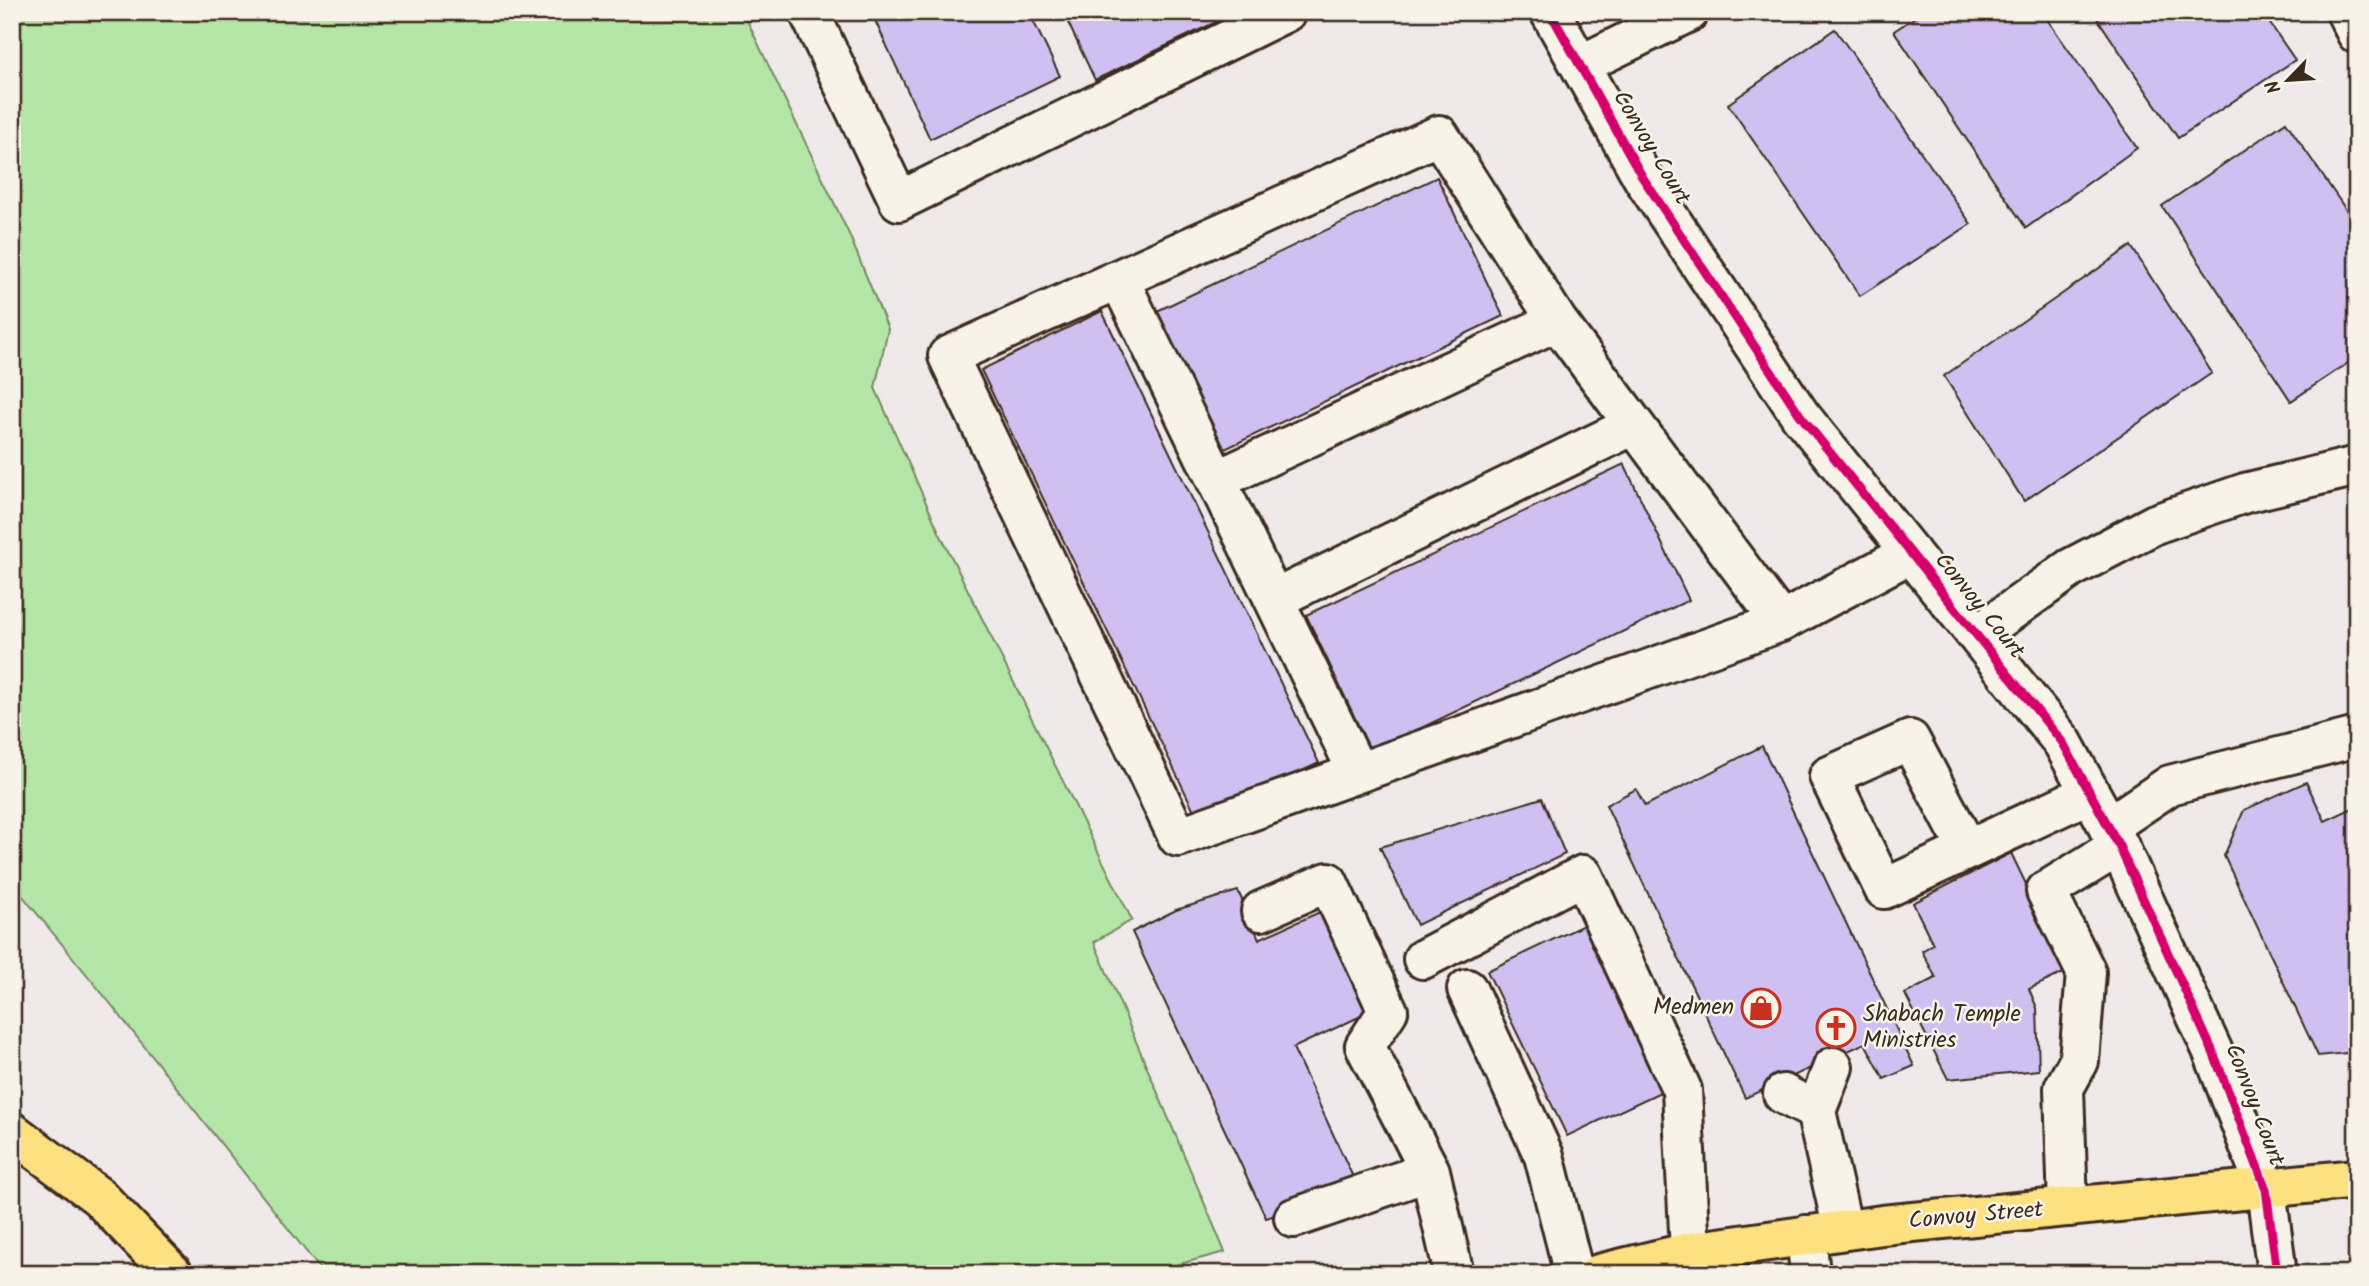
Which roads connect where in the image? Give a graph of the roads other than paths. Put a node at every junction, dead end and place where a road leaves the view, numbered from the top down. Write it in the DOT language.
graph roads {
  1 [pos="809,12"];
  2 [pos="1286,12"];
  3 [pos="1550,12"];
  4 [pos="1689,12"];
  5 [pos="2346,12"];
  6 [pos="2357,34"];
  7 [pos="1580,65"];
  8 [pos="1119,279"];
  9 [pos="1557,321"];
  10 [pos="1634,425"];
  11 [pos="2357,466"];
  12 [pos="1217,480"];
  13 [pos="1911,553"];
  14 [pos="1275,599"];
  15 [pos="1782,622"];
  16 [pos="1978,635"];
  17 [pos="2357,737"];
  18 [pos="1359,773"];
  19 [pos="2090,793"];
  20 [pos="2114,836"];
  21 [pos="1968,850"];
  22 [pos="1261,911"];
  23 [pos="1423,959"];
  24 [pos="1467,989"];
  25 [pos="1833,1066"];
  26 [pos="1783,1094"];
  27 [pos="1816,1111"];
  28 [pos="12,1132"];
  29 [pos="1430,1171"];
  30 [pos="2357,1179"];
  31 [pos="2266,1189"];
  32 [pos="2068,1207"];
  33 [pos="1294,1218"];
  34 [pos="1843,1230"];
  35 [pos="1806,1236"];
  36 [pos="1690,1252"];
  37 [pos="173,1274"];
  38 [pos="1454,1274"];
  39 [pos="1574,1274"];
  40 [pos="1599,1274"];
  41 [pos="1810,1274"];
  42 [pos="2277,1274"];
  1 -- 2 [label="street"];
  3 -- 7 [label="street, Convoy Court"];
  4 -- 7 [label="street"];
  5 -- 6 [label="street"];
  7 -- 13 [label="street, Convoy Court"];
  8 -- 9 [label="street"];
  8 -- 12 [label="street"];
  8 -- 18 [label="street"];
  9 -- 10 [label="street"];
  9 -- 12 [label="street"];
  10 -- 14 [label="street"];
  10 -- 15 [label="street"];
  11 -- 16 [label="street"];
  12 -- 14 [label="street"];
  13 -- 15 [label="street"];
  13 -- 16 [label="street, Convoy Court"];
  14 -- 18 [label="street"];
  15 -- 18 [label="street"];
  16 -- 19 [label="street, Convoy Court"];
  17 -- 20 [label="street"];
  19 -- 20 [label="street, Convoy Court"];
  19 -- 21 [label="street"];
  20 -- 31 [label="street, Convoy Court"];
  20 -- 32 [label="street"];
  22 -- 29 [label="street"];
  23 -- 36 [label="street"];
  24 -- 39 [label="street"];
  25 -- 27 [label="street"];
  26 -- 27 [label="street"];
  27 -- 34 [label="street"];
  28 -- 37 [label="main road"];
  29 -- 33 [label="street"];
  29 -- 38 [label="street"];
  30 -- 31 [label="main road, Convoy Street"];
  31 -- 32 [label="main road, Convoy Street"];
  31 -- 42 [label="street, Convoy Court"];
  32 -- 34 [label="main road, Convoy Street"];
  34 -- 35 [label="main road, Convoy Street"];
  35 -- 36 [label="main road, Convoy Street"];
  35 -- 41 [label="street"];
  36 -- 40 [label="main road, Convoy Street"];
}
